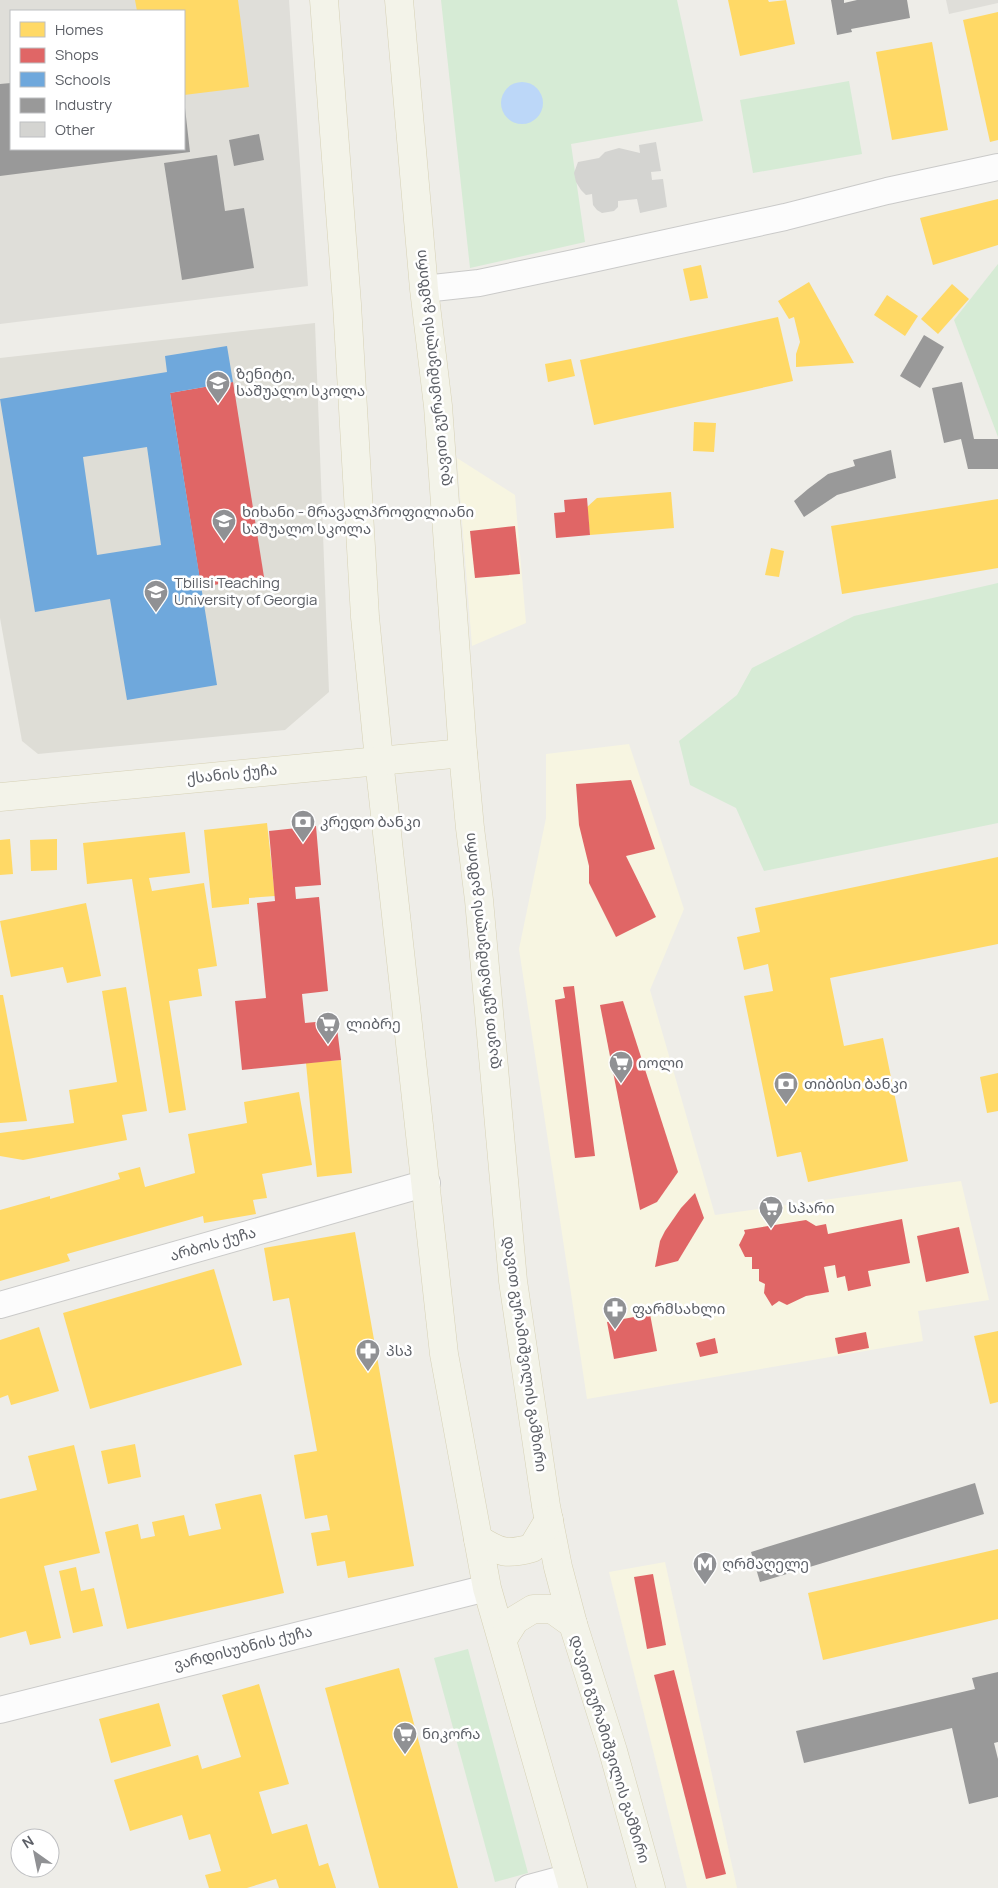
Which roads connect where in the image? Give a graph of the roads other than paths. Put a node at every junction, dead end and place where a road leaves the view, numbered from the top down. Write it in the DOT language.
graph roads {
  1 [pos="324,0"];
  2 [pos="399,0"];
  3 [pos="998,167"];
  4 [pos="424,289"];
  5 [pos="463,753"];
  6 [pos="379,760"];
  7 [pos="0,797"];
  8 [pos="427,1183"];
  9 [pos="0,1304"];
  10 [pos="549,1520"];
  11 [pos="478,1540"];
  12 [pos="487,1588"];
  13 [pos="573,1624"];
  14 [pos="503,1639"];
  15 [pos="0,1710"];
  16 [pos="571,1883"];
  17 [pos="529,1888"];
  18 [pos="651,1888"];
  1 -- 6 [label="main road"];
  2 -- 4 [label="main road, დავით გურამიშვილის გამზირი"];
  3 -- 4 [label="street"];
  4 -- 5 [label="main road, დავით გურამიშვილის გამზირი"];
  5 -- 6 [label="main road, ქსანის ქუჩა"];
  5 -- 10 [label="main road, დავით გურამიშვილის გამზირი"];
  6 -- 7 [label="main road, ქსანის ქუჩა"];
  6 -- 8 [label="main road"];
  8 -- 9 [label="street, არბოს ქუჩა"];
  8 -- 11 [label="main road"];
  10 -- 11 [label="main road"];
  10 -- 13 [label="main road, დავით გურამიშვილის გამზირი"];
  11 -- 12 [label="main road"];
  12 -- 14 [label="main road"];
  12 -- 15 [label="street, ვარდისუბნის ქუჩა"];
  13 -- 14 [label="main road"];
  13 -- 18 [label="main road, დავით გურამიშვილის გამზირი"];
  14 -- 16 [label="main road"];
  16 -- 17 [label="street"];
}
